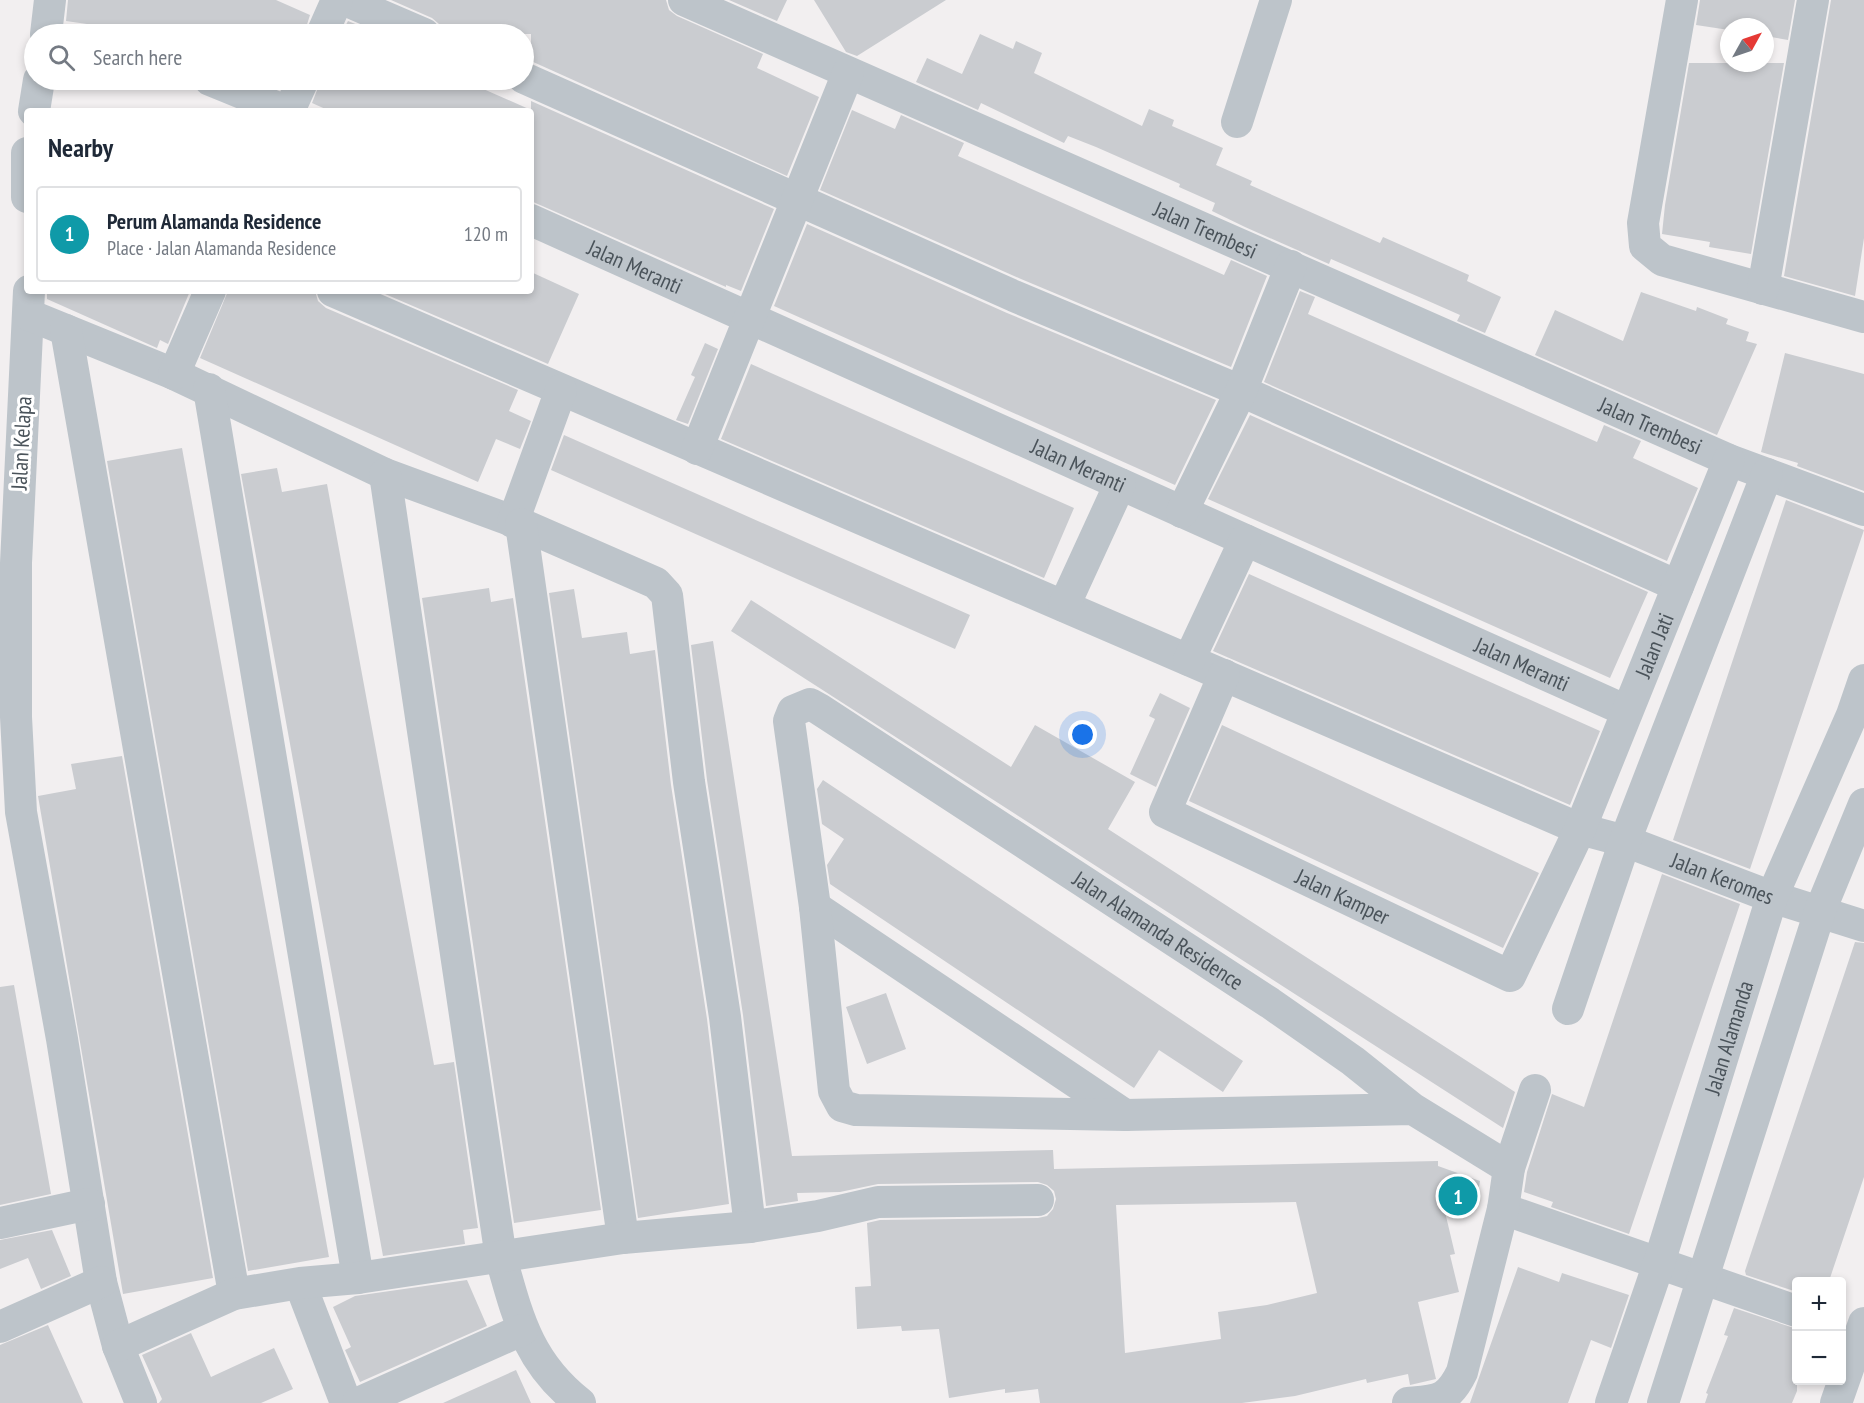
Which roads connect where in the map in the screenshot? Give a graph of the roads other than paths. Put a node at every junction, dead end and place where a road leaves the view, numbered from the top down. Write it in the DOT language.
graph roads {
  1 [pos="50,0"];
  2 [pos="337,0"];
  3 [pos="345,0"];
  4 [pos="684,0"];
  5 [pos="1276,0"];
  6 [pos="1682,0"];
  7 [pos="1813,0"];
  8 [pos="47,24"];
  9 [pos="326,24"];
  10 [pos="401,24"];
  11 [pos="848,73"];
  12 [pos="534,82"];
  13 [pos="37,90"];
  14 [pos="235,90"];
  15 [pos="298,90"];
  16 [pos="34,108"];
  17 [pos="280,108"];
  18 [pos="289,108"];
  19 [pos="1237,122"];
  20 [pos="0,152"];
  21 [pos="24,157"];
  22 [pos="796,198"];
  23 [pos="534,221"];
  24 [pos="1291,266"];
  25 [pos="1763,289"];
  26 [pos="209,294"];
  27 [pos="340,294"];
  28 [pos="29,303"];
  29 [pos="1864,317"];
  30 [pos="749,318"];
  31 [pos="66,330"];
  32 [pos="174,374"];
  33 [pos="209,389"];
  34 [pos="561,390"];
  35 [pos="1241,391"];
  36 [pos="698,449"];
  37 [pos="1729,460"];
  38 [pos="385,474"];
  39 [pos="1767,474"];
  40 [pos="1120,484"];
  41 [pos="1864,510"];
  42 [pos="1182,512"];
  43 [pos="517,523"];
  44 [pos="1245,540"];
  45 [pos="1678,586"];
  46 [pos="1064,606"];
  47 [pos="1189,660"];
  48 [pos="1224,675"];
  49 [pos="1864,680"];
  50 [pos="1627,711"];
  51 [pos="1858,718"];
  52 [pos="1864,804"];
  53 [pos="10,815"];
  54 [pos="1580,829"];
  55 [pos="1625,841"];
  56 [pos="1772,897"];
  57 [pos="815,907"];
  58 [pos="1820,911"];
  59 [pos="1864,926"];
  60 [pos="1568,1009"];
  61 [pos="1535,1090"];
  62 [pos="1413,1109"];
  63 [pos="1125,1115"];
  64 [pos="1509,1168"];
  65 [pos="1038,1200"];
  66 [pos="89,1204"];
  67 [pos="1503,1209"];
  68 [pos="0,1223"];
  69 [pos="750,1227"];
  70 [pos="623,1238"];
  71 [pos="501,1258"];
  72 [pos="1659,1263"];
  73 [pos="358,1278"];
  74 [pos="1703,1278"];
  75 [pos="101,1282"];
  76 [pos="301,1286"];
  77 [pos="234,1294"];
  78 [pos="1792,1309"];
  79 [pos="0,1327"];
  80 [pos="1858,1329"];
  81 [pos="522,1330"];
  82 [pos="118,1346"];
  83 [pos="141,1403"];
  84 [pos="346,1403"];
  85 [pos="358,1403"];
  86 [pos="580,1403"];
  87 [pos="1408,1403"];
  88 [pos="1611,1403"];
  89 [pos="1663,1403"];
  90 [pos="1836,1403"];
  1 -- 8 [label="street"];
  2 -- 9 [label="street"];
  3 -- 10 [label="street"];
  4 -- 11 [label="street, Jalan Trembesi"];
  5 -- 19 [label="street"];
  6 -- 25 [label="street"];
  7 -- 25 [label="street"];
  11 -- 22 [label="street"];
  11 -- 24 [label="street, Jalan Trembesi"];
  12 -- 22 [label="street"];
  13 -- 16 [label="street"];
  14 -- 17 [label="street"];
  15 -- 18 [label="street"];
  20 -- 21 [label="street"];
  22 -- 30 [label="street"];
  22 -- 35 [label="street"];
  23 -- 30 [label="street, Jalan Meranti"];
  24 -- 35 [label="street"];
  24 -- 37 [label="street, Jalan Trembesi"];
  25 -- 29 [label="street"];
  26 -- 32 [label="street"];
  27 -- 34 [label="street, Jalan Keromes"];
  28 -- 31 [label="street"];
  28 -- 53 [label="street, Jalan Kelapa"];
  30 -- 36 [label="street"];
  30 -- 40 [label="street, Jalan Meranti"];
  31 -- 32 [label="street"];
  31 -- 77 [label="street"];
  32 -- 33 [label="street"];
  33 -- 38 [label="street"];
  33 -- 73 [label="street"];
  34 -- 36 [label="street, Jalan Keromes"];
  34 -- 43 [label="street"];
  35 -- 42 [label="street"];
  35 -- 45 [label="street"];
  36 -- 46 [label="street, Jalan Keromes"];
  37 -- 39 [label="street, Jalan Trembesi"];
  37 -- 45 [label="street, Jalan Jati"];
  38 -- 43 [label="street"];
  38 -- 71 [label="street"];
  39 -- 41 [label="street, Jalan Trembesi"];
  39 -- 55 [label="street, Jalan Jati"];
  40 -- 42 [label="street, Jalan Meranti"];
  40 -- 46 [label="street"];
  42 -- 44 [label="street, Jalan Meranti"];
  43 -- 69 [label="street"];
  43 -- 70 [label="street"];
  44 -- 47 [label="street"];
  44 -- 50 [label="street, Jalan Meranti"];
  45 -- 50 [label="street, Jalan Jati"];
  46 -- 47 [label="street, Jalan Keromes"];
  47 -- 48 [label="street, Jalan Keromes"];
  48 -- 54 [label="street, Jalan Keromes"];
  48 -- 54 [label="street, Jalan Kamper"];
  49 -- 51 [label="street, Jalan Alamanda"];
  50 -- 54 [label="street, Jalan Jati"];
  51 -- 56 [label="street, Jalan Alamanda"];
  52 -- 58 [label="street"];
  53 -- 66 [label="street, Jalan Kelapa"];
  54 -- 55 [label="street, Jalan Keromes"];
  55 -- 56 [label="street, Jalan Keromes"];
  55 -- 60 [label="street, Jalan Jati"];
  56 -- 58 [label="street, Jalan Keromes"];
  56 -- 72 [label="street, Jalan Alamanda"];
  57 -- 62 [label="street, Jalan Alamanda Residence"];
  57 -- 63 [label="street"];
  57 -- 63 [label="street"];
  58 -- 59 [label="street, Jalan Keromes"];
  58 -- 74 [label="street"];
  61 -- 64 [label="street"];
  62 -- 63 [label="street"];
  62 -- 64 [label="street, Jalan Alamanda Residence"];
  64 -- 67 [label="street"];
  65 -- 69 [label="street"];
  66 -- 68 [label="street"];
  66 -- 75 [label="street, Jalan Kelapa"];
  67 -- 72 [label="street"];
  67 -- 87 [label="street"];
  69 -- 70 [label="street"];
  70 -- 71 [label="street"];
  71 -- 73 [label="street"];
  71 -- 81 [label="street"];
  72 -- 74 [label="street"];
  72 -- 88 [label="street, Jalan Alamanda"];
  73 -- 77 [label="street"];
  74 -- 78 [label="street"];
  74 -- 89 [label="street"];
  75 -- 79 [label="street"];
  75 -- 82 [label="street, Jalan Kelapa"];
  76 -- 84 [label="street"];
  77 -- 82 [label="street"];
  80 -- 90 [label="street"];
  81 -- 85 [label="street"];
  81 -- 86 [label="street"];
  82 -- 83 [label="street, Jalan Kelapa"];
}
